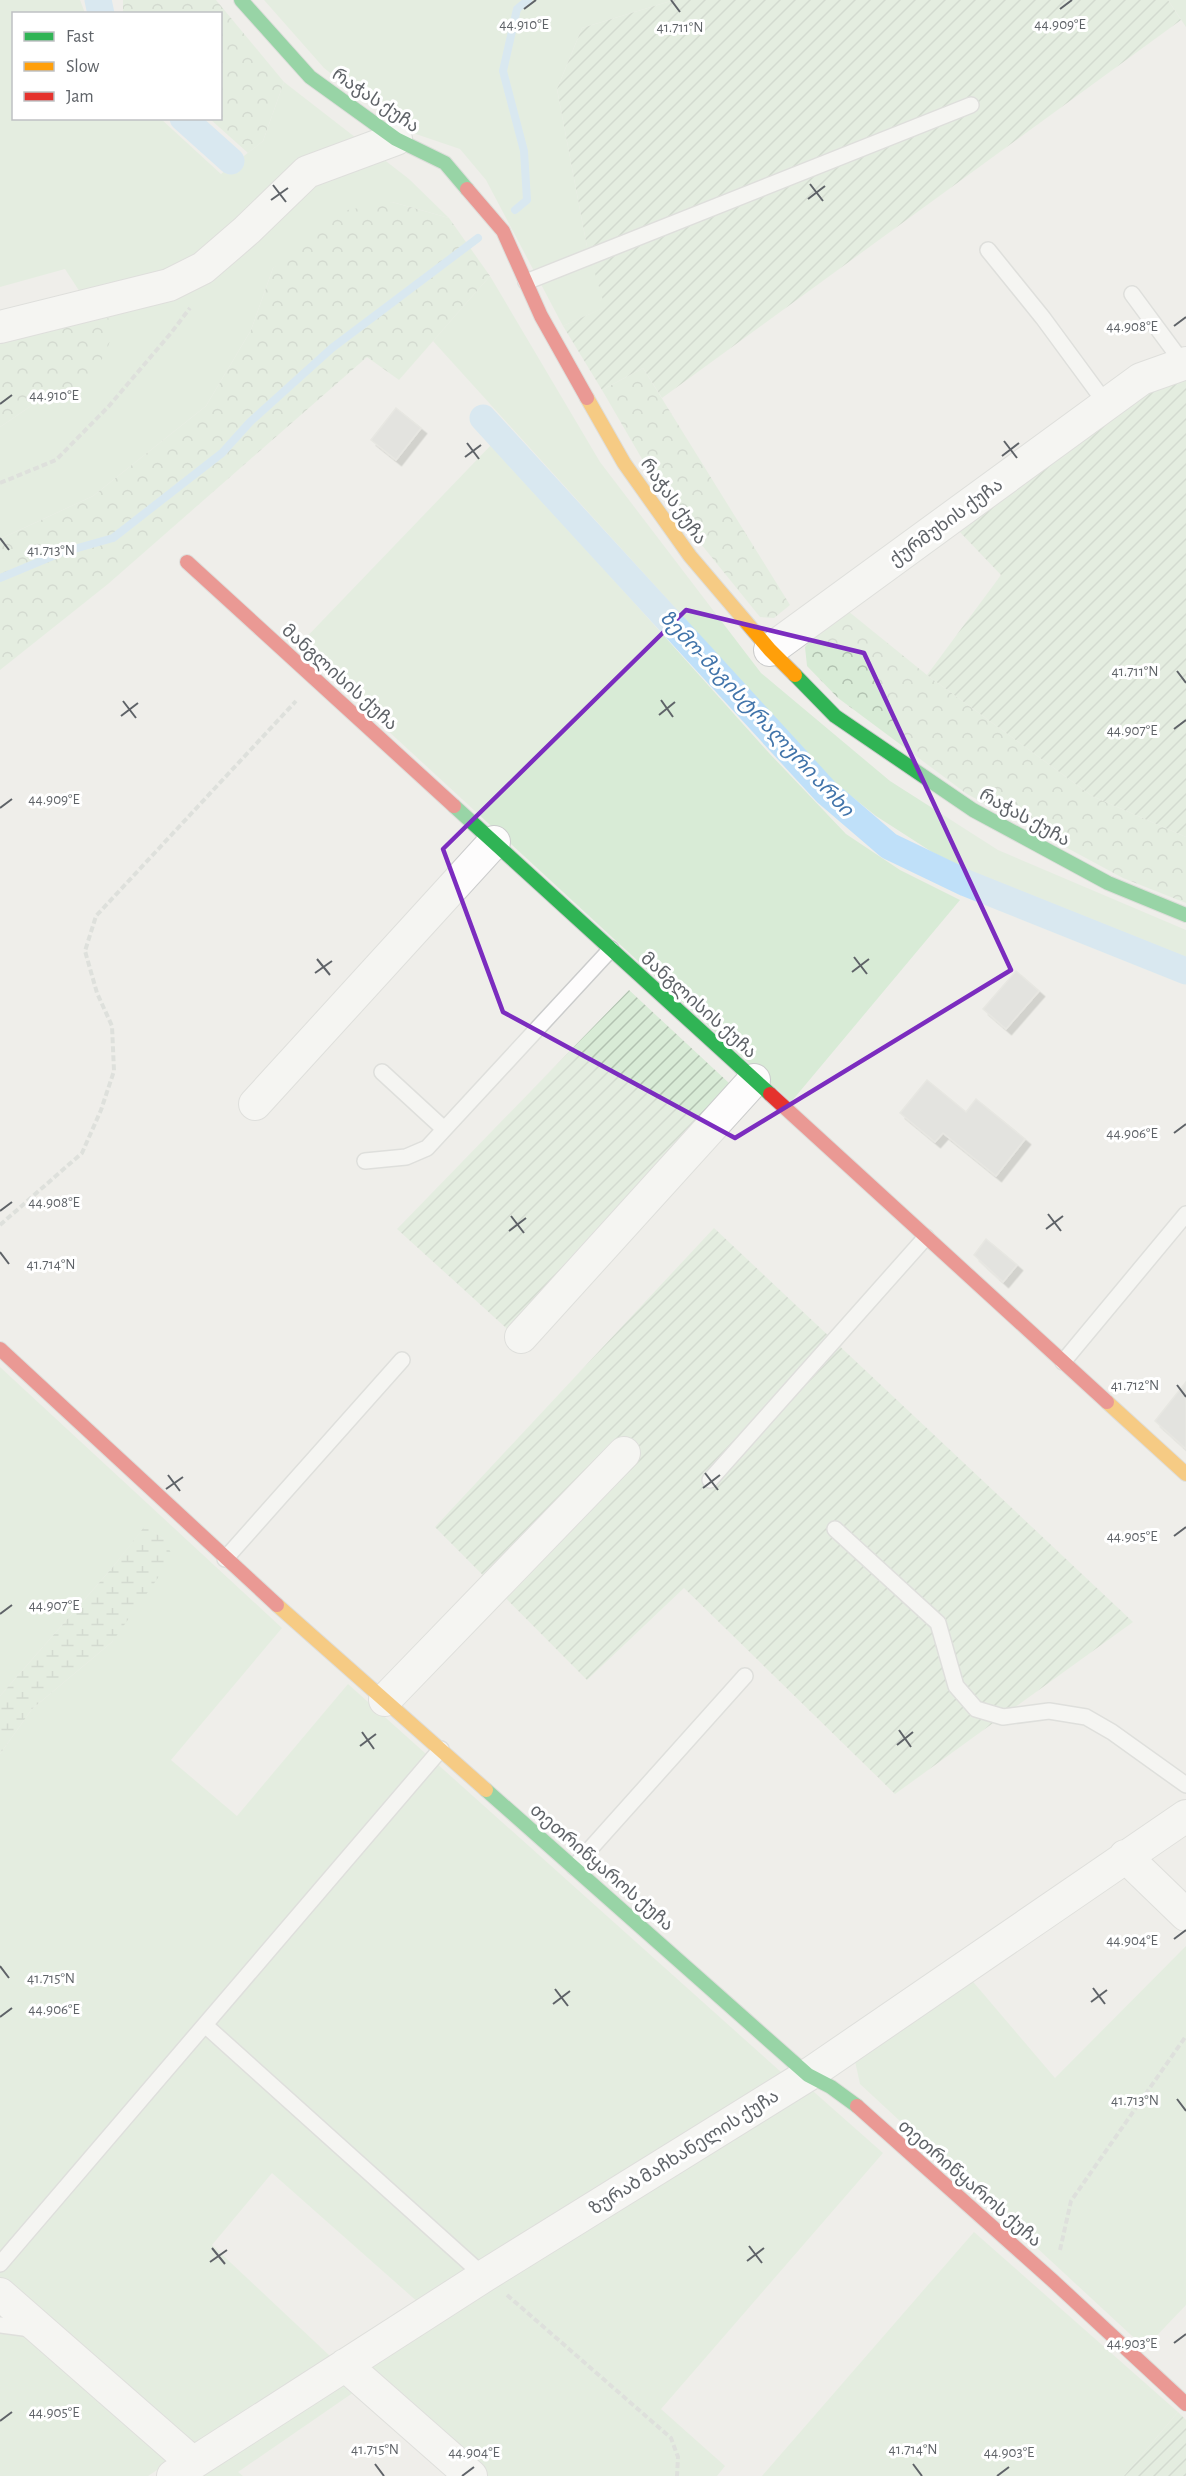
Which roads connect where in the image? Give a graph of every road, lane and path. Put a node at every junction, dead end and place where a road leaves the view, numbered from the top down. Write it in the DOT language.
graph roads {
  1 [pos="241,0"];
  2 [pos="971,105"];
  3 [pos="396,139"];
  4 [pos="988,250"];
  5 [pos="526,282"];
  6 [pos="1132,294"];
  7 [pos="192,305"];
  8 [pos="0,327"];
  9 [pos="1185,363"];
  10 [pos="1107,405"];
  11 [pos="0,483"];
  12 [pos="187,562"];
  13 [pos="770,650"];
  14 [pos="317,680"];
  15 [pos="494,842"];
  16 [pos="1186,915"];
  17 [pos="611,949"];
  18 [pos="382,1072"];
  19 [pos="754,1080"];
  20 [pos="255,1104"];
  21 [pos="444,1129"];
  22 [pos="365,1161"];
  23 [pos="1186,1214"];
  24 [pos="0,1225"];
  25 [pos="926,1236"];
  26 [pos="521,1337"];
  27 [pos="0,1349"];
  28 [pos="402,1360"];
  29 [pos="1063,1362"];
  30 [pos="624,1453"];
  31 [pos="1186,1474"];
  32 [pos="710,1480"];
  33 [pos="835,1528"];
  34 [pos="225,1558"];
  35 [pos="745,1676"];
  36 [pos="385,1700"];
  37 [pos="441,1749"];
  38 [pos="1186,1785"];
  39 [pos="1186,1816"];
  40 [pos="1125,1856"];
  41 [pos="574,1867"];
  42 [pos="1186,1915"];
  43 [pos="205,2025"];
  44 [pos="1186,2036"];
  45 [pos="808,2074"];
  46 [pos="0,2264"];
  47 [pos="484,2276"];
  48 [pos="1052,2280"];
  49 [pos="0,2294"];
  50 [pos="0,2325"];
  51 [pos="40,2330"];
  52 [pos="345,2365"];
  53 [pos="1186,2404"];
  54 [pos="183,2470"];
  55 [pos="471,2476"];
  56 [pos="677,2476"];
  1 -- 3 [label="street, რაჭას ქუჩა"];
  2 -- 5 [label="lane"];
  3 -- 5 [label="street, რაჭას ქუჩა"];
  3 -- 8 [label="street"];
  4 -- 10 [label="lane"];
  5 -- 13 [label="street, რაჭას ქუჩა"];
  6 -- 9 [label="lane"];
  7 -- 11 [label="path"];
  9 -- 10 [label="street, ქურმუხის ქუჩა"];
  10 -- 13 [label="street, ქურმუხის ქუჩა"];
  12 -- 14 [label="street, მანგლისის ქუჩა"];
  13 -- 16 [label="street, რაჭას ქუჩა"];
  14 -- 15 [label="street, მანგლისის ქუჩა"];
  14 -- 24 [label="path"];
  15 -- 17 [label="street, მანგლისის ქუჩა"];
  15 -- 20 [label="street"];
  17 -- 19 [label="street, მანგლისის ქუჩა"];
  17 -- 21 [label="lane"];
  18 -- 21 [label="lane"];
  19 -- 25 [label="street, მანგლისის ქუჩა"];
  19 -- 26 [label="street"];
  21 -- 22 [label="lane"];
  23 -- 29 [label="lane"];
  25 -- 29 [label="street, მანგლისის ქუჩა"];
  25 -- 32 [label="lane"];
  27 -- 34 [label="street, თეთრიწყაროს ქუჩა"];
  28 -- 34 [label="lane"];
  29 -- 31 [label="street, მანგლისის ქუჩა"];
  30 -- 36 [label="street"];
  33 -- 38 [label="lane"];
  34 -- 36 [label="street, თეთრიწყაროს ქუჩა"];
  35 -- 41 [label="lane"];
  36 -- 37 [label="street, თეთრიწყაროს ქუჩა"];
  37 -- 41 [label="street, თეთრიწყაროს ქუჩა"];
  37 -- 43 [label="lane"];
  39 -- 40 [label="street, ზურაბ მაჩხანელის ქუჩა"];
  40 -- 42 [label="street"];
  40 -- 45 [label="street, ზურაბ მაჩხანელის ქუჩა"];
  41 -- 45 [label="street, თეთრიწყაროს ქუჩა"];
  43 -- 46 [label="lane"];
  43 -- 47 [label="lane"];
  44 -- 48 [label="path"];
  45 -- 47 [label="street, ზურაბ მაჩხანელის ქუჩა"];
  45 -- 48 [label="street, თეთრიწყაროს ქუჩა"];
  47 -- 52 [label="street, ზურაბ მაჩხანელის ქუჩა"];
  47 -- 56 [label="path"];
  48 -- 53 [label="street, თეთრიწყაროს ქუჩა"];
  49 -- 51 [label="street"];
  50 -- 51 [label="lane"];
  51 -- 54 [label="street"];
  52 -- 54 [label="street, ზურაბ მაჩხანელის ქუჩა"];
  52 -- 55 [label="street"];
}
